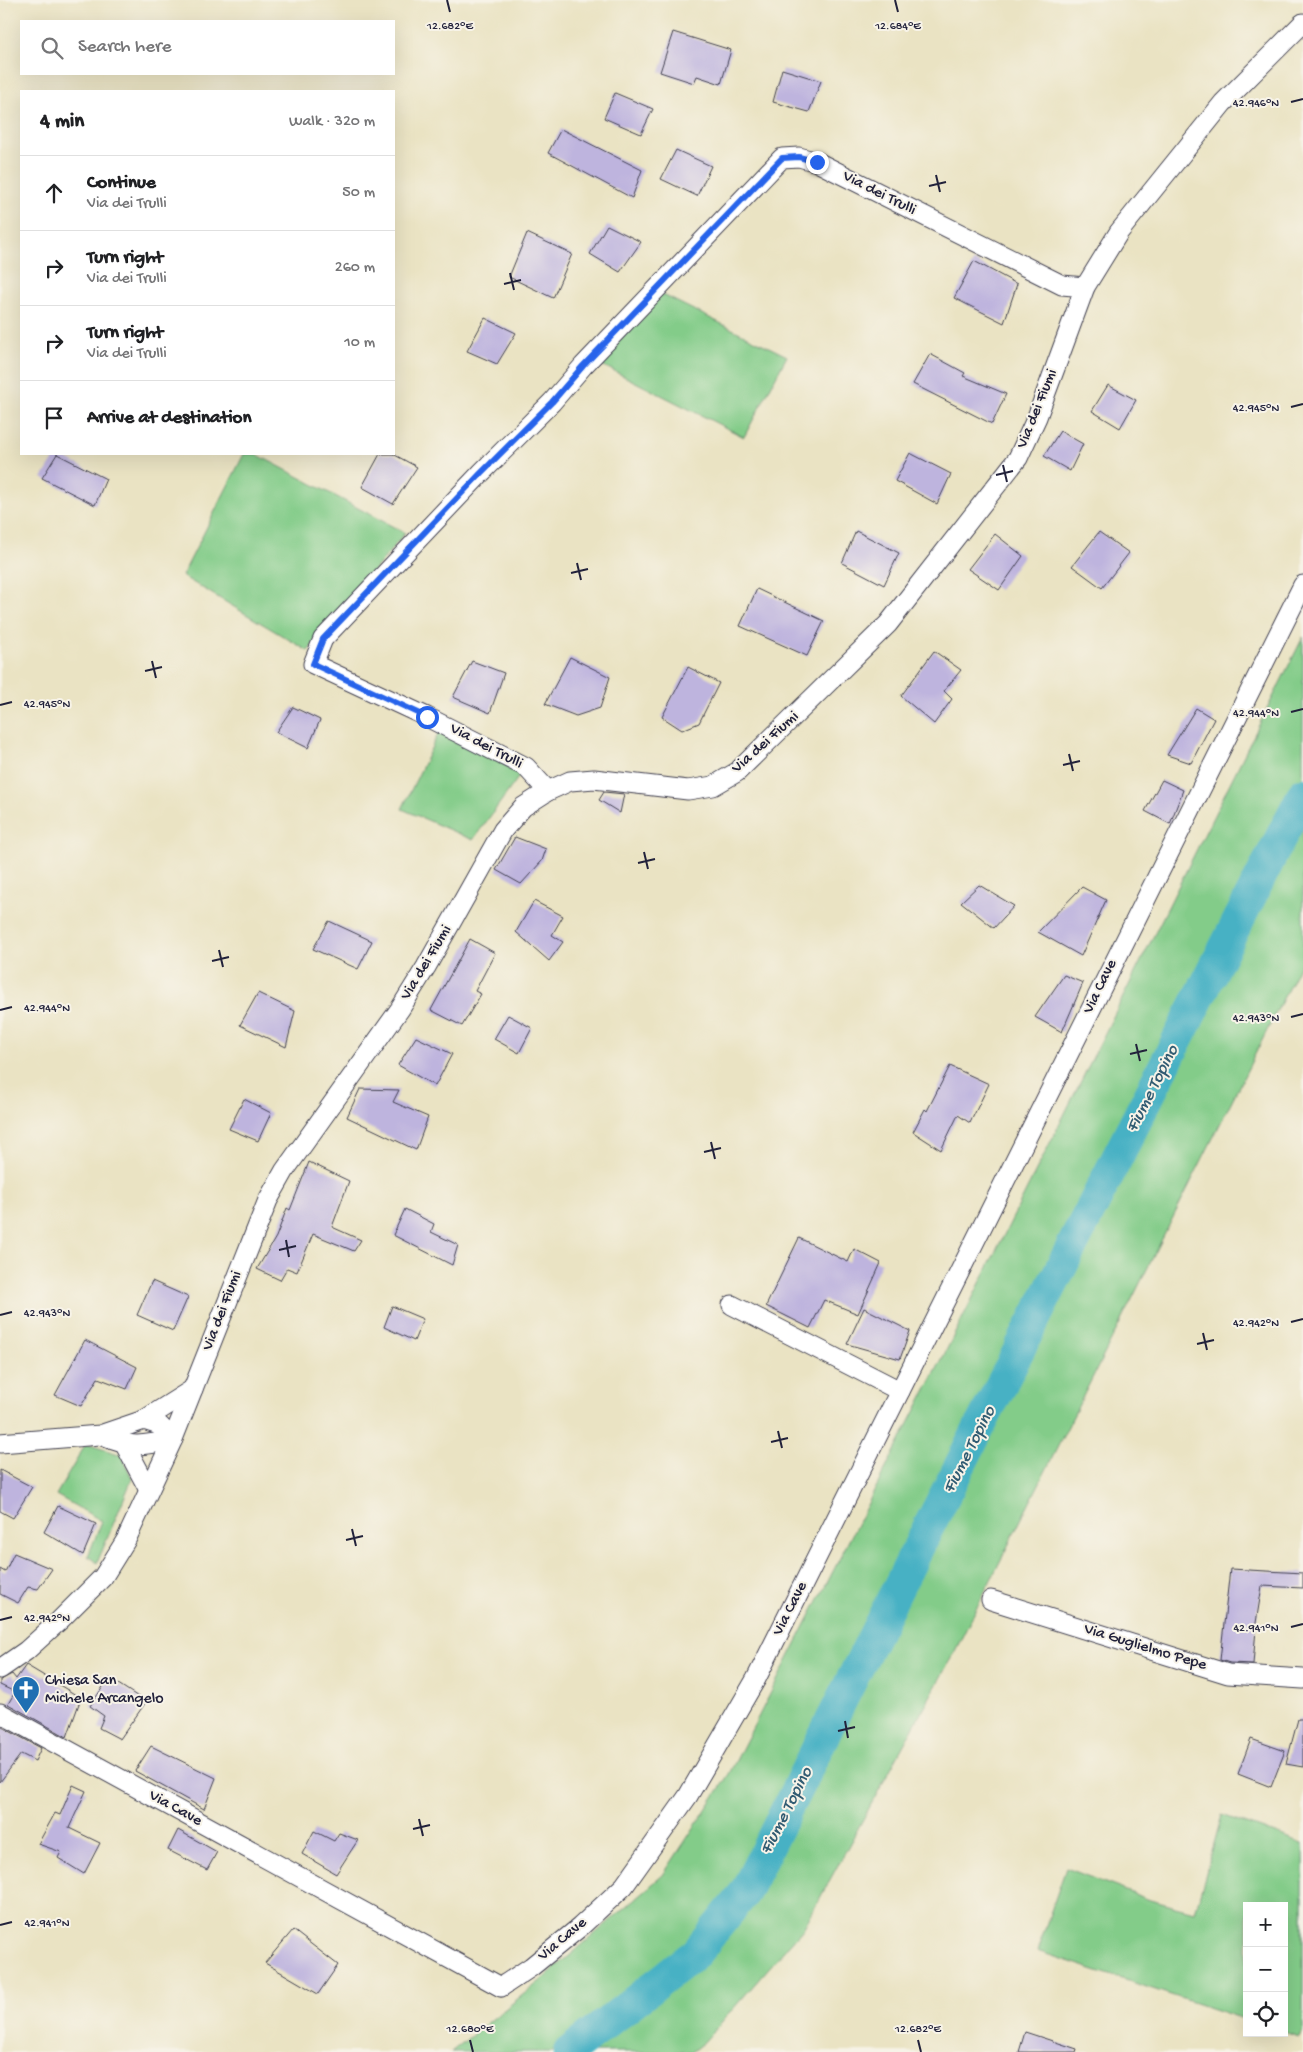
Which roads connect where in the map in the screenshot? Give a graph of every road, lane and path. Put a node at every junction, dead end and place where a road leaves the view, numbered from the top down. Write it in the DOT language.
graph roads {
  1 [pos="1303,23"];
  2 [pos="1085,288"];
  3 [pos="1303,585"];
  4 [pos="548,791"];
  5 [pos="732,1305"];
  6 [pos="193,1389"];
  7 [pos="900,1391"];
  8 [pos="144,1420"];
  9 [pos="100,1435"];
  10 [pos="173,1439"];
  11 [pos="0,1443"];
  12 [pos="125,1445"];
  13 [pos="149,1490"];
  14 [pos="991,1600"];
  15 [pos="0,1670"];
  16 [pos="1303,1679"];
  17 [pos="0,1713"];
  1 -- 2 [label="street, Via dei Fiumi"];
  2 -- 4 [label="street, Via dei Fiumi"];
  2 -- 4 [label="street, Via dei Trulli"];
  3 -- 7 [label="street, Via Cave"];
  4 -- 6 [label="street, Via dei Fiumi"];
  5 -- 7 [label="street"];
  6 -- 8 [label="street"];
  6 -- 10 [label="street, Via dei Fiumi"];
  7 -- 17 [label="street, Via Cave"];
  8 -- 9 [label="street"];
  8 -- 10 [label="street"];
  9 -- 11 [label="street"];
  9 -- 12 [label="street"];
  10 -- 12 [label="street"];
  10 -- 13 [label="street, Via dei Fiumi"];
  12 -- 13 [label="street"];
  13 -- 15 [label="street, Via dei Fiumi"];
  14 -- 16 [label="street, Via Guglielmo Pepe"];
}
